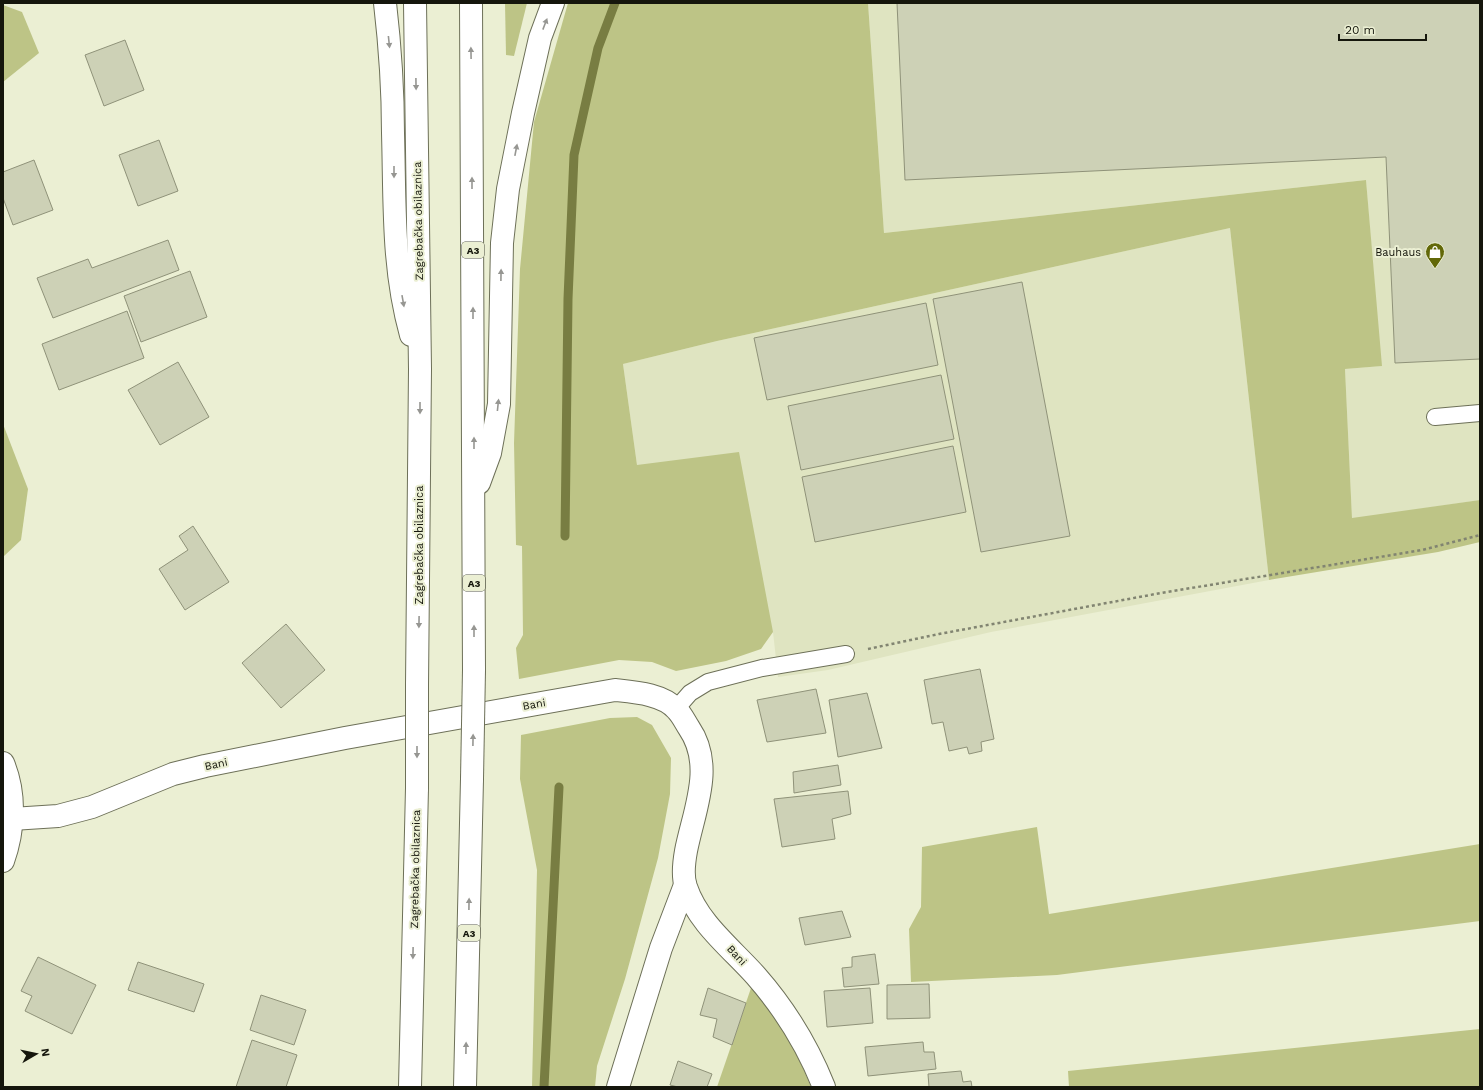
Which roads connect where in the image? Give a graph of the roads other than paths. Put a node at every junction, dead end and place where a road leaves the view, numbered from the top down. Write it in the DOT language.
graph roads {
  1 [pos="385,3"];
  2 [pos="415,3"];
  3 [pos="471,3"];
  4 [pos="553,3"];
  5 [pos="420,369"];
  6 [pos="1480,413"];
  7 [pos="1435,417"];
  8 [pos="474,496"];
  9 [pos="846,654"];
  10 [pos="676,709"];
  11 [pos="3,763"];
  12 [pos="12,819"];
  13 [pos="3,861"];
  14 [pos="685,886"];
  15 [pos="410,1087"];
  16 [pos="465,1087"];
  17 [pos="618,1087"];
  18 [pos="824,1087"];
  1 -- 5 [label="main road, one-way"];
  2 -- 5 [label="main road, Zagrebačka obilaznica, one-way"];
  8 -- 3 [label="main road, A3, one-way"];
  8 -- 4 [label="main road, one-way"];
  5 -- 15 [label="main road, Zagrebačka obilaznica, one-way, bridge"];
  6 -- 7 [label="lane"];
  16 -- 8 [label="main road, A3, one-way, bridge"];
  9 -- 10 [label="lane"];
  10 -- 12 [label="main road, Bani"];
  10 -- 14 [label="main road, Bani"];
  11 -- 12 [label="main road"];
  12 -- 13 [label="main road"];
  14 -- 17 [label="main road"];
  14 -- 18 [label="main road, Bani"];
}
